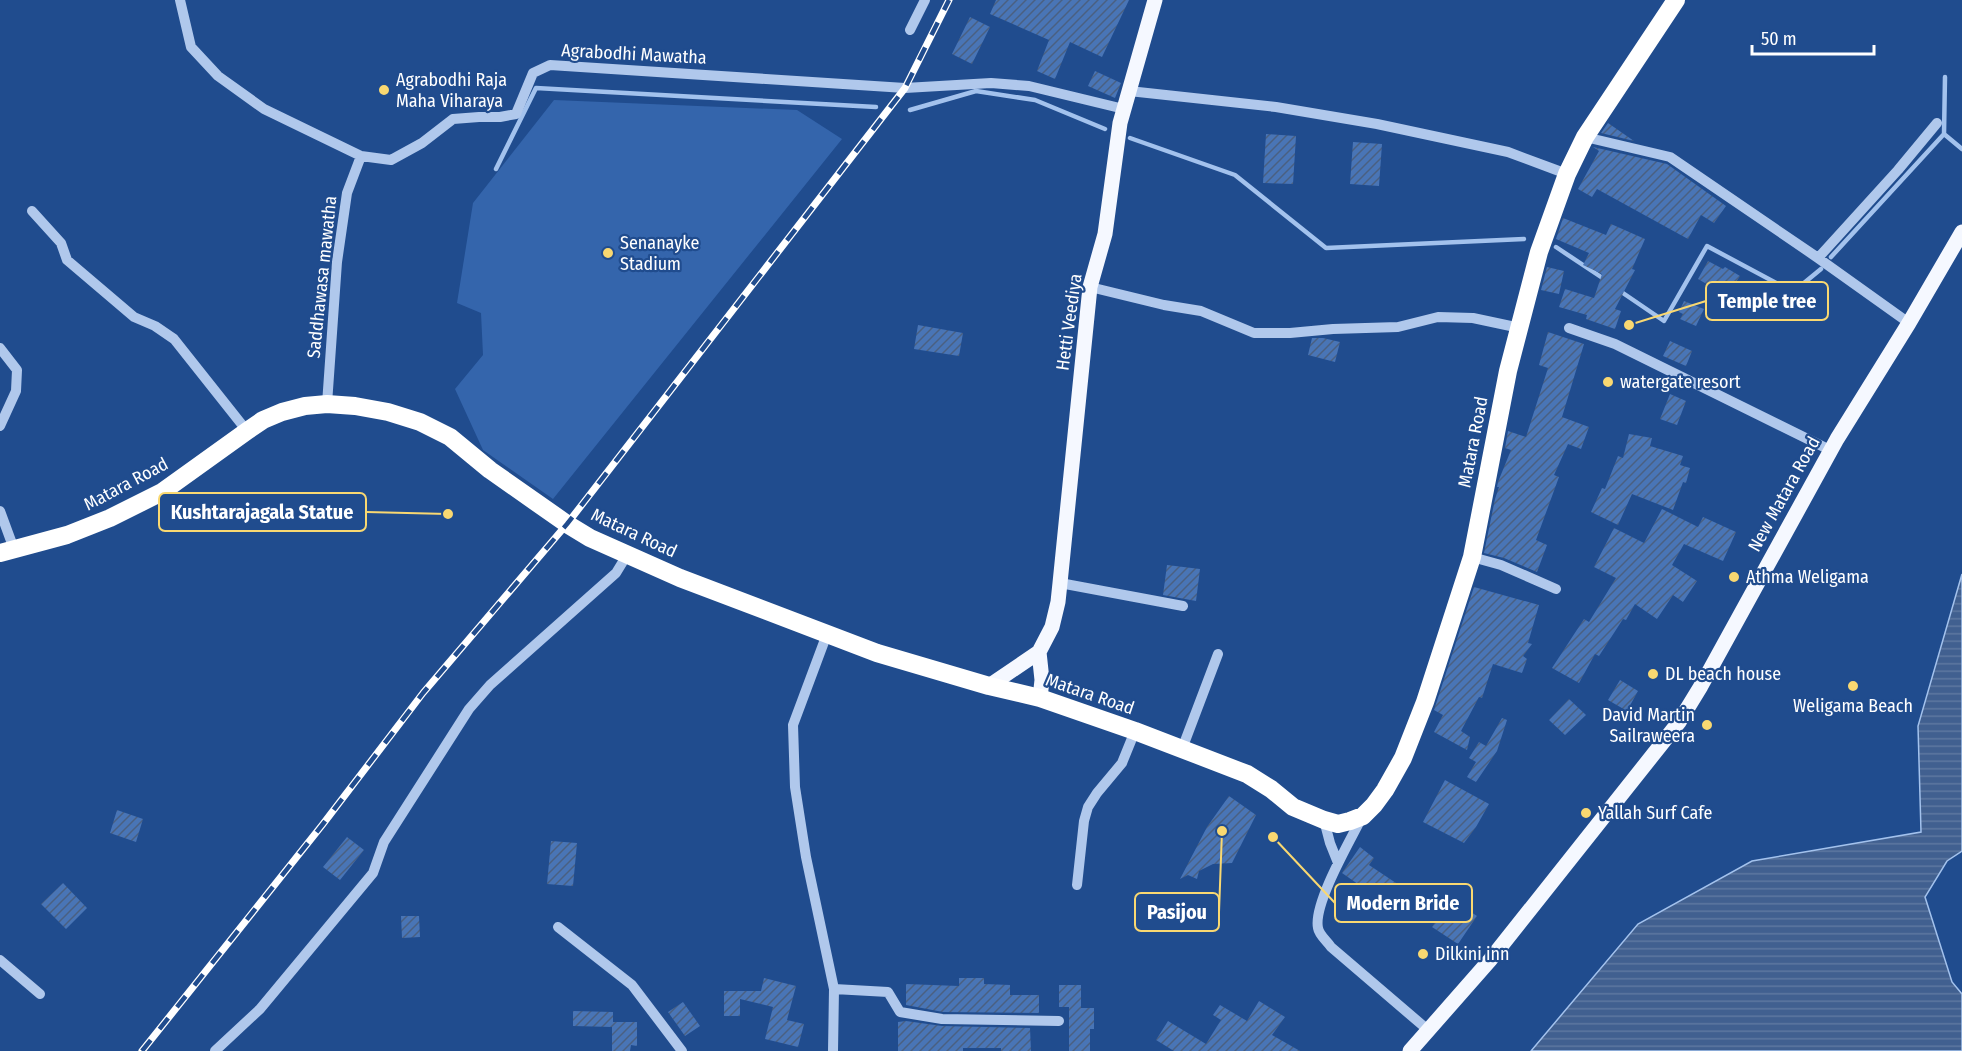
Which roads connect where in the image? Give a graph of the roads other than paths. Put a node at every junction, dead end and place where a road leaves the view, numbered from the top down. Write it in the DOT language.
graph roads {
  1 [pos="180,0"];
  2 [pos="925,0"];
  3 [pos="1155,0"];
  4 [pos="1676,0"];
  5 [pos="910,30"];
  6 [pos="1129,91"];
  7 [pos="1122,116"];
  8 [pos="1937,123"];
  9 [pos="1586,136"];
  10 [pos="361,156"];
  11 [pos="1567,174"];
  12 [pos="32,211"];
  13 [pos="1962,232"];
  14 [pos="1818,258"];
  15 [pos="1090,287"];
  16 [pos="1909,323"];
  17 [pos="1520,328"];
  18 [pos="1569,328"];
  19 [pos="0,348"];
  20 [pos="327,404"];
  21 [pos="0,426"];
  22 [pos="247,431"];
  23 [pos="1830,450"];
  24 [pos="0,511"];
  25 [pos="7,551"];
  26 [pos="627,555"];
  27 [pos="1473,557"];
  28 [pos="1060,583"];
  29 [pos="1556,590"];
  30 [pos="1183,606"];
  31 [pos="827,634"];
  32 [pos="1039,652"];
  33 [pos="1218,654"];
  34 [pos="988,686"];
  35 [pos="1040,698"];
  36 [pos="1136,731"];
  37 [pos="1182,748"];
  38 [pos="1363,816"];
  39 [pos="1324,820"];
  40 [pos="1338,863"];
  41 [pos="1077,885"];
  42 [pos="558,927"];
  43 [pos="0,960"];
  44 [pos="834,989"];
  45 [pos="40,994"];
  46 [pos="1059,1021"];
  47 [pos="1428,1030"];
  48 [pos="215,1051"];
  49 [pos="682,1051"];
  50 [pos="833,1051"];
  51 [pos="1410,1051"];
  1 -- 10 [label="street, Agrabodhi Mawatha"];
  2 -- 5 [label="street"];
  3 -- 6 [label="main road, Hetti Veediya"];
  4 -- 9 [label="highway, Matara Road"];
  6 -- 7 [label="main road, Hetti Veediya"];
  6 -- 11 [label="street"];
  7 -- 10 [label="street, Agrabodhi Mawatha"];
  7 -- 15 [label="main road, Hetti Veediya"];
  8 -- 14 [label="street"];
  9 -- 11 [label="highway, Matara Road"];
  9 -- 14 [label="street"];
  10 -- 20 [label="street, Saddhawasa mawatha"];
  11 -- 17 [label="highway, Matara Road"];
  12 -- 22 [label="street"];
  13 -- 16 [label="main road, New Matara Road"];
  14 -- 16 [label="street"];
  15 -- 17 [label="street"];
  15 -- 28 [label="main road, Hetti Veediya"];
  16 -- 23 [label="main road, New Matara Road"];
  17 -- 27 [label="highway, Matara Road"];
  18 -- 23 [label="street"];
  19 -- 21 [label="street"];
  20 -- 22 [label="highway, Matara Road"];
  20 -- 26 [label="highway, Matara Road"];
  22 -- 25 [label="highway, Matara Road"];
  23 -- 47 [label="main road, New Matara Road"];
  24 -- 25 [label="street"];
  26 -- 31 [label="highway, Matara Road"];
  26 -- 48 [label="street"];
  27 -- 29 [label="street"];
  27 -- 38 [label="highway, Matara Road"];
  28 -- 30 [label="street"];
  28 -- 32 [label="main road, Hetti Veediya"];
  31 -- 34 [label="highway, Matara Road"];
  31 -- 44 [label="street"];
  32 -- 34 [label="main road, Hetti Veediya"];
  32 -- 35 [label="main road"];
  33 -- 37 [label="street"];
  34 -- 35 [label="highway, Matara Road"];
  35 -- 36 [label="highway, Matara Road"];
  36 -- 37 [label="highway, Matara Road"];
  36 -- 41 [label="street"];
  37 -- 39 [label="highway, Matara Road"];
  38 -- 39 [label="highway, Matara Road"];
  38 -- 40 [label="street"];
  39 -- 40 [label="street"];
  40 -- 47 [label="street"];
  42 -- 49 [label="street"];
  43 -- 45 [label="street"];
  44 -- 46 [label="street"];
  44 -- 50 [label="street"];
  47 -- 51 [label="main road, New Matara Road"];
}
